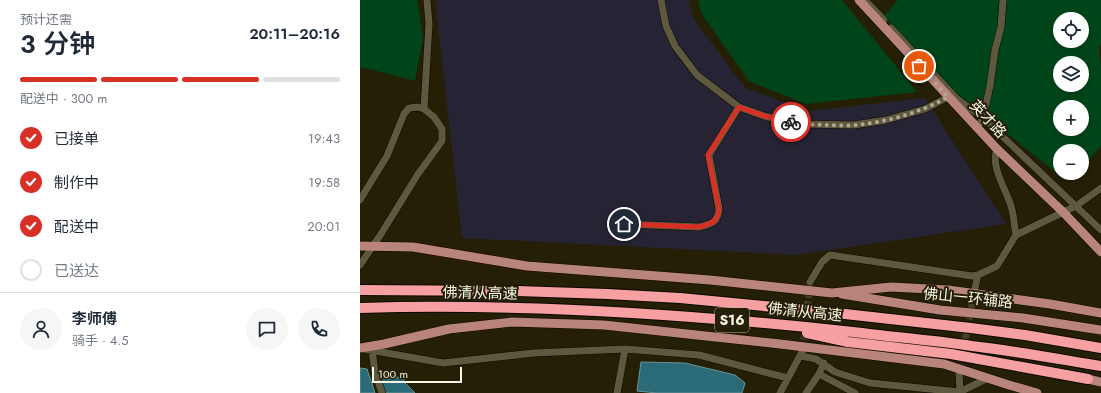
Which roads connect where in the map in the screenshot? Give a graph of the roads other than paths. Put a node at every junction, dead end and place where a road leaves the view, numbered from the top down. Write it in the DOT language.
graph roads {
  1 [pos="427,0"];
  2 [pos="661,0"];
  3 [pos="859,0"];
  4 [pos="865,0"];
  5 [pos="1003,0"];
  6 [pos="948,97"];
  7 [pos="739,107"];
  8 [pos="424,109"];
  9 [pos="983,118"];
  10 [pos="977,128"];
  11 [pos="997,149"];
  12 [pos="1101,188"];
  13 [pos="360,200"];
  14 [pos="1076,206"];
  15 [pos="1063,212"];
  16 [pos="624,224"];
  17 [pos="1101,230"];
  18 [pos="1016,235"];
  19 [pos="373,245"];
  20 [pos="360,246"];
  21 [pos="1101,252"];
  22 [pos="360,265"];
  23 [pos="978,275"];
  24 [pos="810,282"];
  25 [pos="975,288"];
  26 [pos="361,290"];
  27 [pos="832,293"];
  28 [pos="360,308"];
  29 [pos="1099,312"];
  30 [pos="768,324"];
  31 [pos="1101,330"];
  32 [pos="360,348"];
  33 [pos="1101,348"];
  34 [pos="625,349"];
  35 [pos="372,350"];
  36 [pos="824,363"];
  37 [pos="1101,366"];
  38 [pos="959,371"];
  39 [pos="820,374"];
  40 [pos="788,378"];
  41 [pos="988,378"];
  42 [pos="1088,379"];
  43 [pos="1101,382"];
  44 [pos="382,393"];
  45 [pos="617,393"];
  46 [pos="780,393"];
  47 [pos="806,393"];
  48 [pos="855,393"];
  49 [pos="960,393"];
  50 [pos="1037,393"];
  1 -- 8 [label="street"];
  2 -- 7 [label="street"];
  3 -- 6 [label="main road, 英才路"];
  4 -- 9 [label="street, 英才路"];
  5 -- 9 [label="street"];
  6 -- 7 [label="street"];
  6 -- 10 [label="main road, 英才路"];
  7 -- 16 [label="street"];
  8 -- 13 [label="street"];
  8 -- 19 [label="street"];
  9 -- 10 [label="street"];
  9 -- 14 [label="street, 英才路"];
  10 -- 11 [label="main road, 英才路"];
  11 -- 15 [label="main road, 英才路"];
  11 -- 18 [label="street"];
  12 -- 14 [label="street"];
  14 -- 15 [label="street"];
  14 -- 17 [label="street, 英才路"];
  15 -- 18 [label="street"];
  15 -- 21 [label="main road, 英才路"];
  18 -- 23 [label="street"];
  19 -- 20 [label="main road"];
  19 -- 22 [label="street"];
  19 -- 27 [label="main road"];
  23 -- 24 [label="street"];
  23 -- 25 [label="street"];
  26 -- 33 [label="highway, 佛清从高速 / S16"];
  27 -- 29 [label="main road"];
  27 -- 31 [label="main road, 佛山一环辅路"];
  28 -- 30 [label="highway, 佛清从高速 / S16"];
  30 -- 37 [label="highway, 佛清从高速 / S16"];
  30 -- 42 [label="highway"];
  32 -- 35 [label="street"];
  32 -- 41 [label="main road"];
  34 -- 35 [label="street"];
  34 -- 40 [label="street"];
  34 -- 45 [label="street"];
  35 -- 44 [label="street"];
  36 -- 39 [label="street"];
  36 -- 40 [label="street"];
  36 -- 49 [label="street"];
  38 -- 49 [label="street"];
  39 -- 47 [label="street"];
  39 -- 48 [label="street"];
  40 -- 46 [label="street"];
  41 -- 49 [label="street"];
  41 -- 50 [label="main road"];
  42 -- 43 [label="main road"];
}
